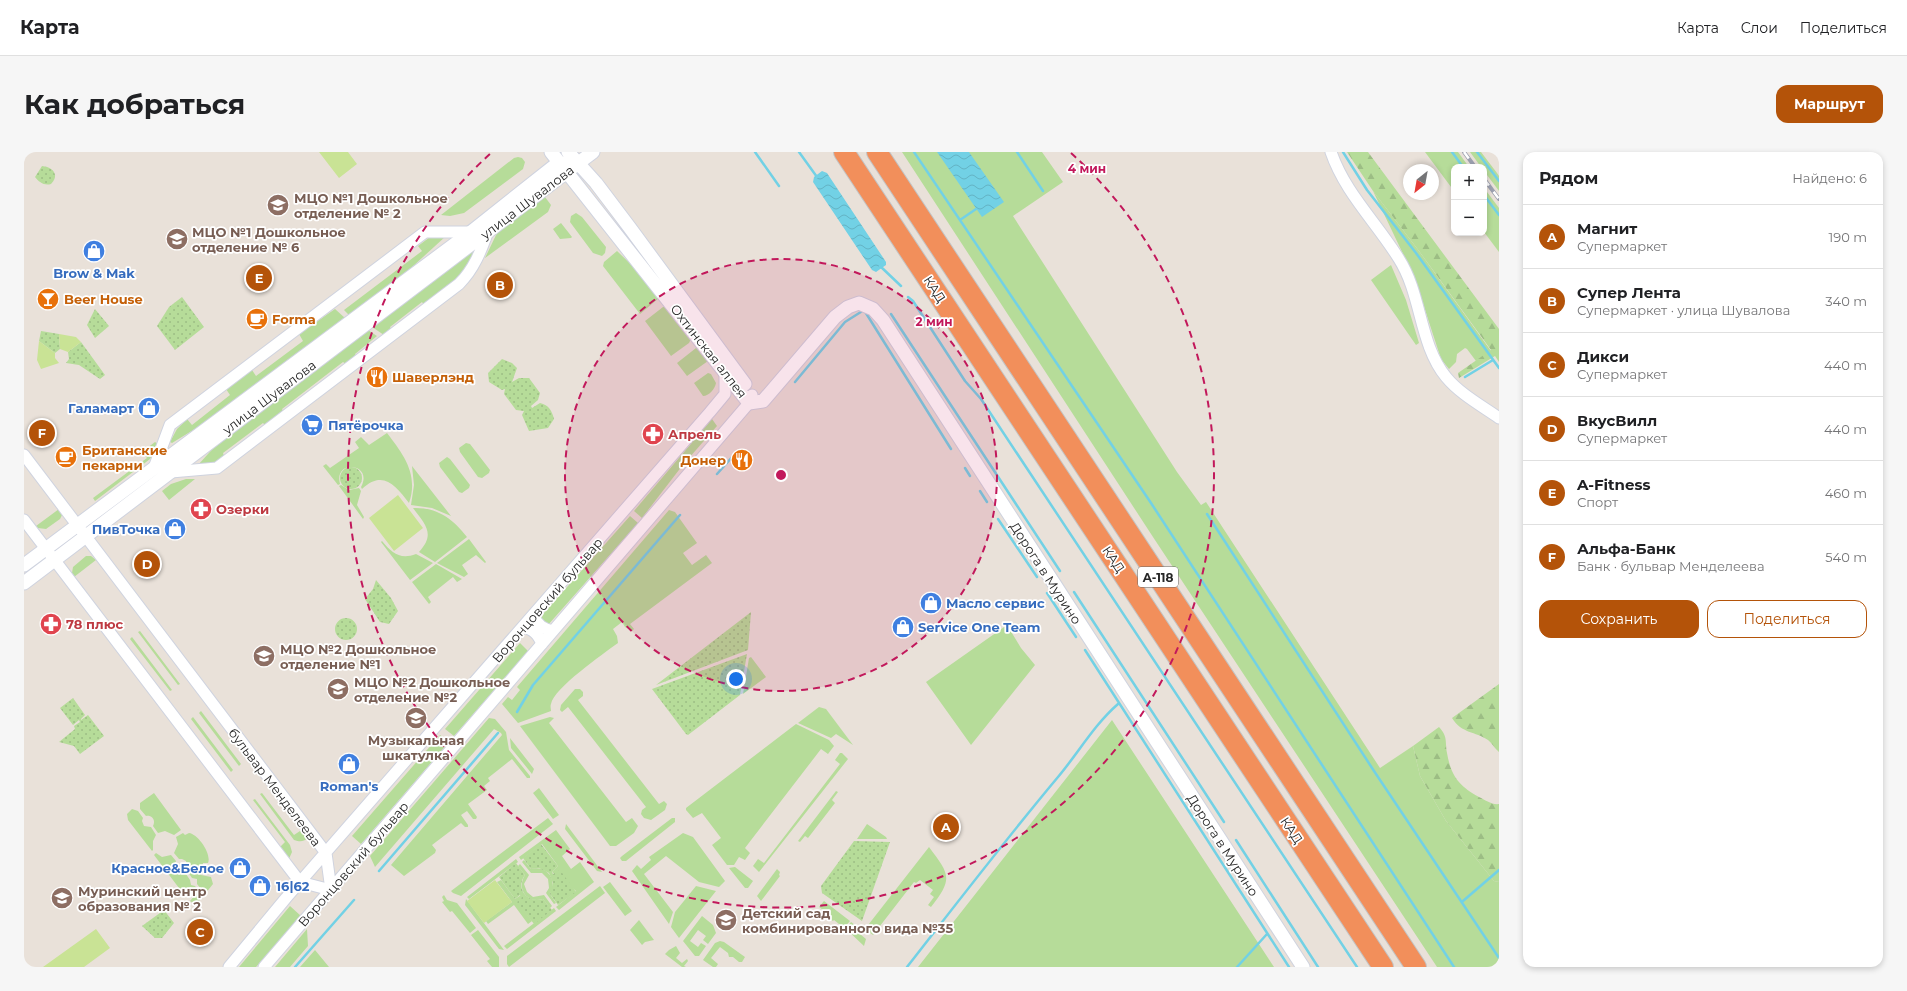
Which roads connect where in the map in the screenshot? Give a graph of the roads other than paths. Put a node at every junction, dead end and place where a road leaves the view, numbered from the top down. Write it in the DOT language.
graph roads {
  1 [pos="568,152"];
  2 [pos="593,152"];
  3 [pos="834,152"];
  4 [pos="844,152"];
  5 [pos="877,152"];
  6 [pos="1331,152"];
  7 [pos="558,162"];
  8 [pos="577,164"];
  9 [pos="874,198"];
  10 [pos="488,231"];
  11 [pos="471,232"];
  12 [pos="725,373"];
  13 [pos="725,394"];
  14 [pos="752,402"];
  15 [pos="1499,418"];
  16 [pos="24,455"];
  17 [pos="154,468"];
  18 [pos="171,472"];
  19 [pos="24,520"];
  20 [pos="77,525"];
  21 [pos="86,537"];
  22 [pos="46,549"];
  23 [pos="55,560"];
  24 [pos="24,565"];
  25 [pos="24,583"];
  26 [pos="533,616"];
  27 [pos="523,627"];
  28 [pos="553,631"];
  29 [pos="542,644"];
  30 [pos="326,853"];
  31 [pos="300,882"];
  32 [pos="331,890"];
  33 [pos="229,967"];
  34 [pos="264,967"];
  35 [pos="1303,967"];
  36 [pos="1383,967"];
  37 [pos="1416,967"];
  1 -- 8 [label="street, Охтинская аллея"];
  2 -- 8 [label="street, улица Шувалова"];
  3 -- 9 [label="street"];
  4 -- 9 [label="highway, КАД / А-118"];
  5 -- 37 [label="highway, КАД / А-118"];
  6 -- 15 [label="street"];
  7 -- 8 [label="street, улица Шувалова"];
  7 -- 10 [label="street, улица Шувалова"];
  7 -- 11 [label="street, улица Шувалова"];
  7 -- 12 [label="street, Охтинская аллея"];
  8 -- 14 [label="street, Охтинская аллея"];
  9 -- 36 [label="highway, КАД / А-118"];
  10 -- 18 [label="street, улица Шувалова"];
  10 -- 18 [label="street"];
  11 -- 17 [label="street, улица Шувалова"];
  11 -- 17 [label="street"];
  12 -- 13 [label="street"];
  12 -- 14 [label="street, Охтинская аллея"];
  13 -- 14 [label="street"];
  13 -- 26 [label="street, Воронцовский бульвар"];
  14 -- 28 [label="street, Воронцовский бульвар"];
  14 -- 35 [label="street, Дорога в Мурино"];
  16 -- 20 [label="street, бульвар Менделеева"];
  17 -- 20 [label="street, улица Шувалова"];
  18 -- 21 [label="street, улица Шувалова"];
  19 -- 22 [label="street"];
  20 -- 21 [label="street, бульвар Менделеева"];
  20 -- 22 [label="street, улица Шувалова"];
  21 -- 23 [label="street, улица Шувалова"];
  21 -- 30 [label="street, бульвар Менделеева"];
  22 -- 23 [label="street"];
  22 -- 24 [label="street, улица Шувалова"];
  23 -- 25 [label="street, улица Шувалова"];
  23 -- 31 [label="street"];
  26 -- 27 [label="street, Воронцовский бульвар"];
  26 -- 28 [label="street"];
  27 -- 29 [label="street"];
  27 -- 30 [label="street, Воронцовский бульвар"];
  28 -- 29 [label="street, Воронцовский бульвар"];
  29 -- 32 [label="street, Воронцовский бульвар"];
  30 -- 31 [label="street, Воронцовский бульвар"];
  30 -- 32 [label="street, бульвар Менделеева"];
  31 -- 32 [label="street"];
  31 -- 33 [label="street, Воронцовский бульвар"];
  32 -- 34 [label="street, Воронцовский бульвар"];
}
